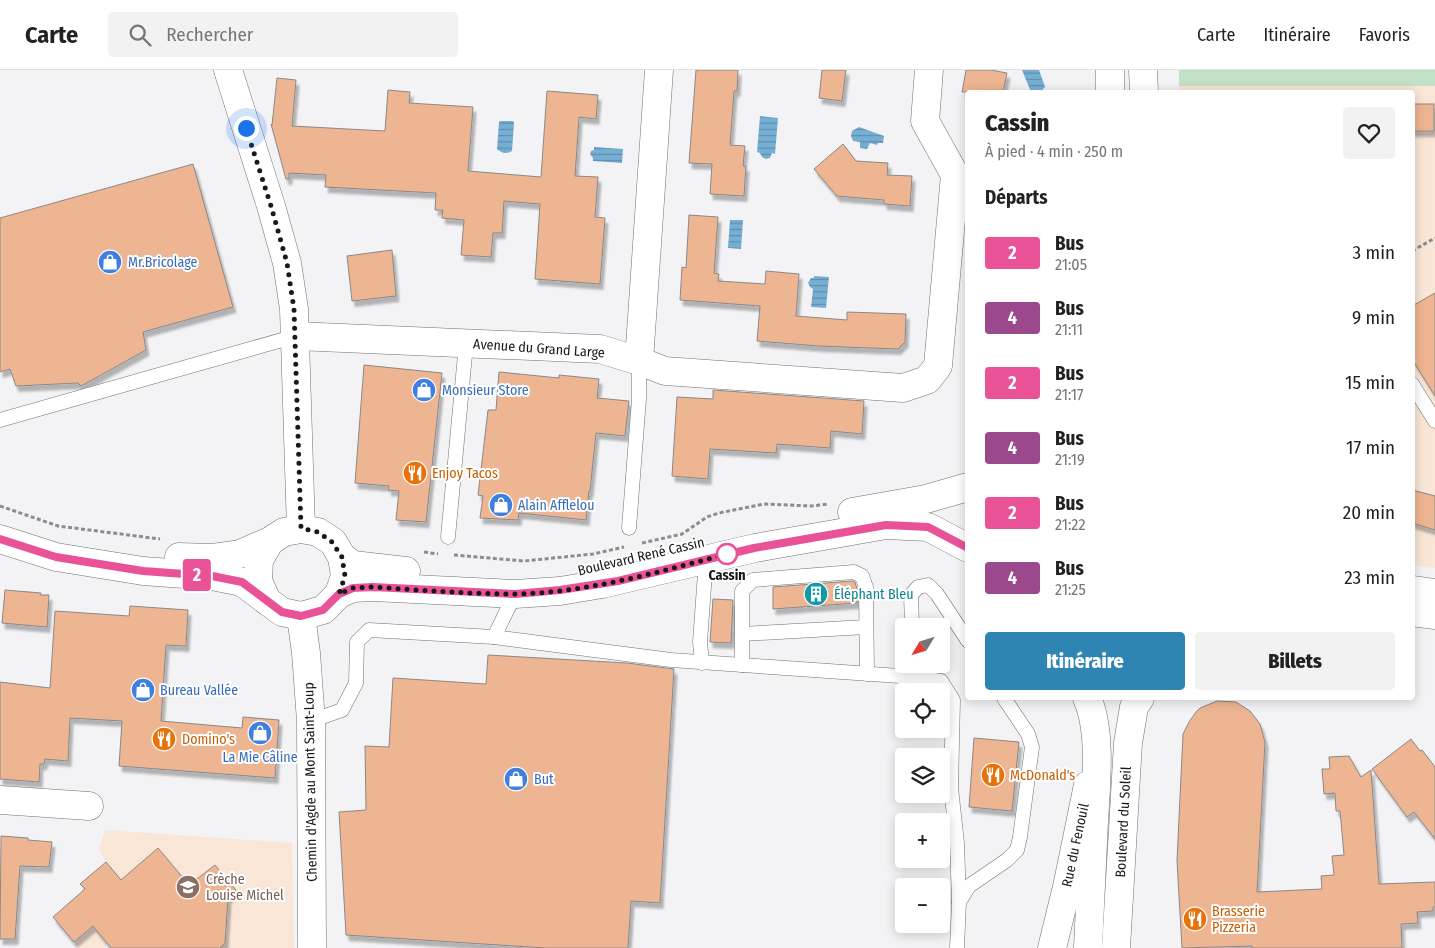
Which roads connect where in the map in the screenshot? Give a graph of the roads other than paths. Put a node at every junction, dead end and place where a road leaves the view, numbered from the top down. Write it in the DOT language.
graph roads {
  1 [pos="228,70"];
  2 [pos="659,70"];
  3 [pos="929,70"];
  4 [pos="1110,70"];
  5 [pos="1143,70"];
  6 [pos="1110,90"];
  7 [pos="1144,90"];
  8 [pos="296,336"];
  9 [pos="466,344"];
  10 [pos="639,361"];
  11 [pos="1415,389"];
  12 [pos="0,420"];
  13 [pos="1435,422"];
  14 [pos="965,488"];
  15 [pos="0,521"];
  16 [pos="301,528"];
  17 [pos="629,528"];
  18 [pos="448,538"];
  19 [pos="0,539"];
  20 [pos="270,541"];
  21 [pos="965,546"];
  22 [pos="342,557"];
  23 [pos="706,559"];
  24 [pos="1415,590"];
  25 [pos="1435,593"];
  26 [pos="339,594"];
  27 [pos="515,594"];
  28 [pos="267,601"];
  29 [pos="1415,612"];
  30 [pos="1435,615"];
  31 [pos="301,616"];
  32 [pos="912,618"];
  33 [pos="866,627"];
  34 [pos="742,634"];
  35 [pos="965,636"];
  36 [pos="494,638"];
  37 [pos="702,663"];
  38 [pos="742,665"];
  39 [pos="895,672"];
  40 [pos="921,673"];
  41 [pos="867,674"];
  42 [pos="1005,700"];
  43 [pos="1088,700"];
  44 [pos="1139,700"];
  45 [pos="311,722"];
  46 [pos="1096,742"];
  47 [pos="0,800"];
  48 [pos="89,806"];
  49 [pos="959,902"];
  50 [pos="312,948"];
  51 [pos="957,948"];
  52 [pos="1052,948"];
  53 [pos="1088,948"];
  54 [pos="1116,948"];
  1 -- 8 [label="street"];
  2 -- 10 [label="street"];
  3 -- 10 [label="street, Avenue du Grand Large"];
  4 -- 6 [label="street"];
  5 -- 7 [label="street"];
  8 -- 9 [label="street, Avenue du Grand Large"];
  8 -- 12 [label="lane"];
  8 -- 16 [label="street"];
  9 -- 10 [label="street, Avenue du Grand Large"];
  9 -- 18 [label="lane"];
  10 -- 17 [label="lane"];
  11 -- 13 [label="lane"];
  14 -- 22 [label="street, Boulevard René Cassin"];
  15 -- 20 [label="street"];
  16 -- 20 [label="street"];
  16 -- 22 [label="street"];
  19 -- 28 [label="street"];
  20 -- 28 [label="street"];
  21 -- 23 [label="street, Boulevard René Cassin"];
  22 -- 26 [label="street"];
  23 -- 27 [label="street, Boulevard René Cassin"];
  23 -- 37 [label="lane"];
  24 -- 25 [label="street"];
  26 -- 27 [label="street, Boulevard René Cassin"];
  26 -- 31 [label="street"];
  27 -- 36 [label="lane"];
  28 -- 31 [label="street"];
  29 -- 30 [label="street"];
  31 -- 45 [label="street, Chemin d'Agde au Mont Saint-Loup"];
  32 -- 35 [label="lane"];
  33 -- 34 [label="lane"];
  33 -- 34 [label="lane"];
  33 -- 41 [label="lane"];
  34 -- 38 [label="lane"];
  36 -- 37 [label="lane"];
  36 -- 45 [label="lane"];
  37 -- 38 [label="lane"];
  38 -- 41 [label="lane"];
  39 -- 41 [label="lane"];
  40 -- 49 [label="lane"];
  42 -- 49 [label="lane"];
  43 -- 46 [label="street, Boulevard du Soleil"];
  44 -- 54 [label="street, Boulevard du Soleil"];
  45 -- 50 [label="street, Chemin d'Agde au Mont Saint-Loup"];
  46 -- 52 [label="street, Rue du Fenouil"];
  46 -- 53 [label="street, Boulevard du Soleil"];
  47 -- 48 [label="street"];
  49 -- 51 [label="lane"];
}
